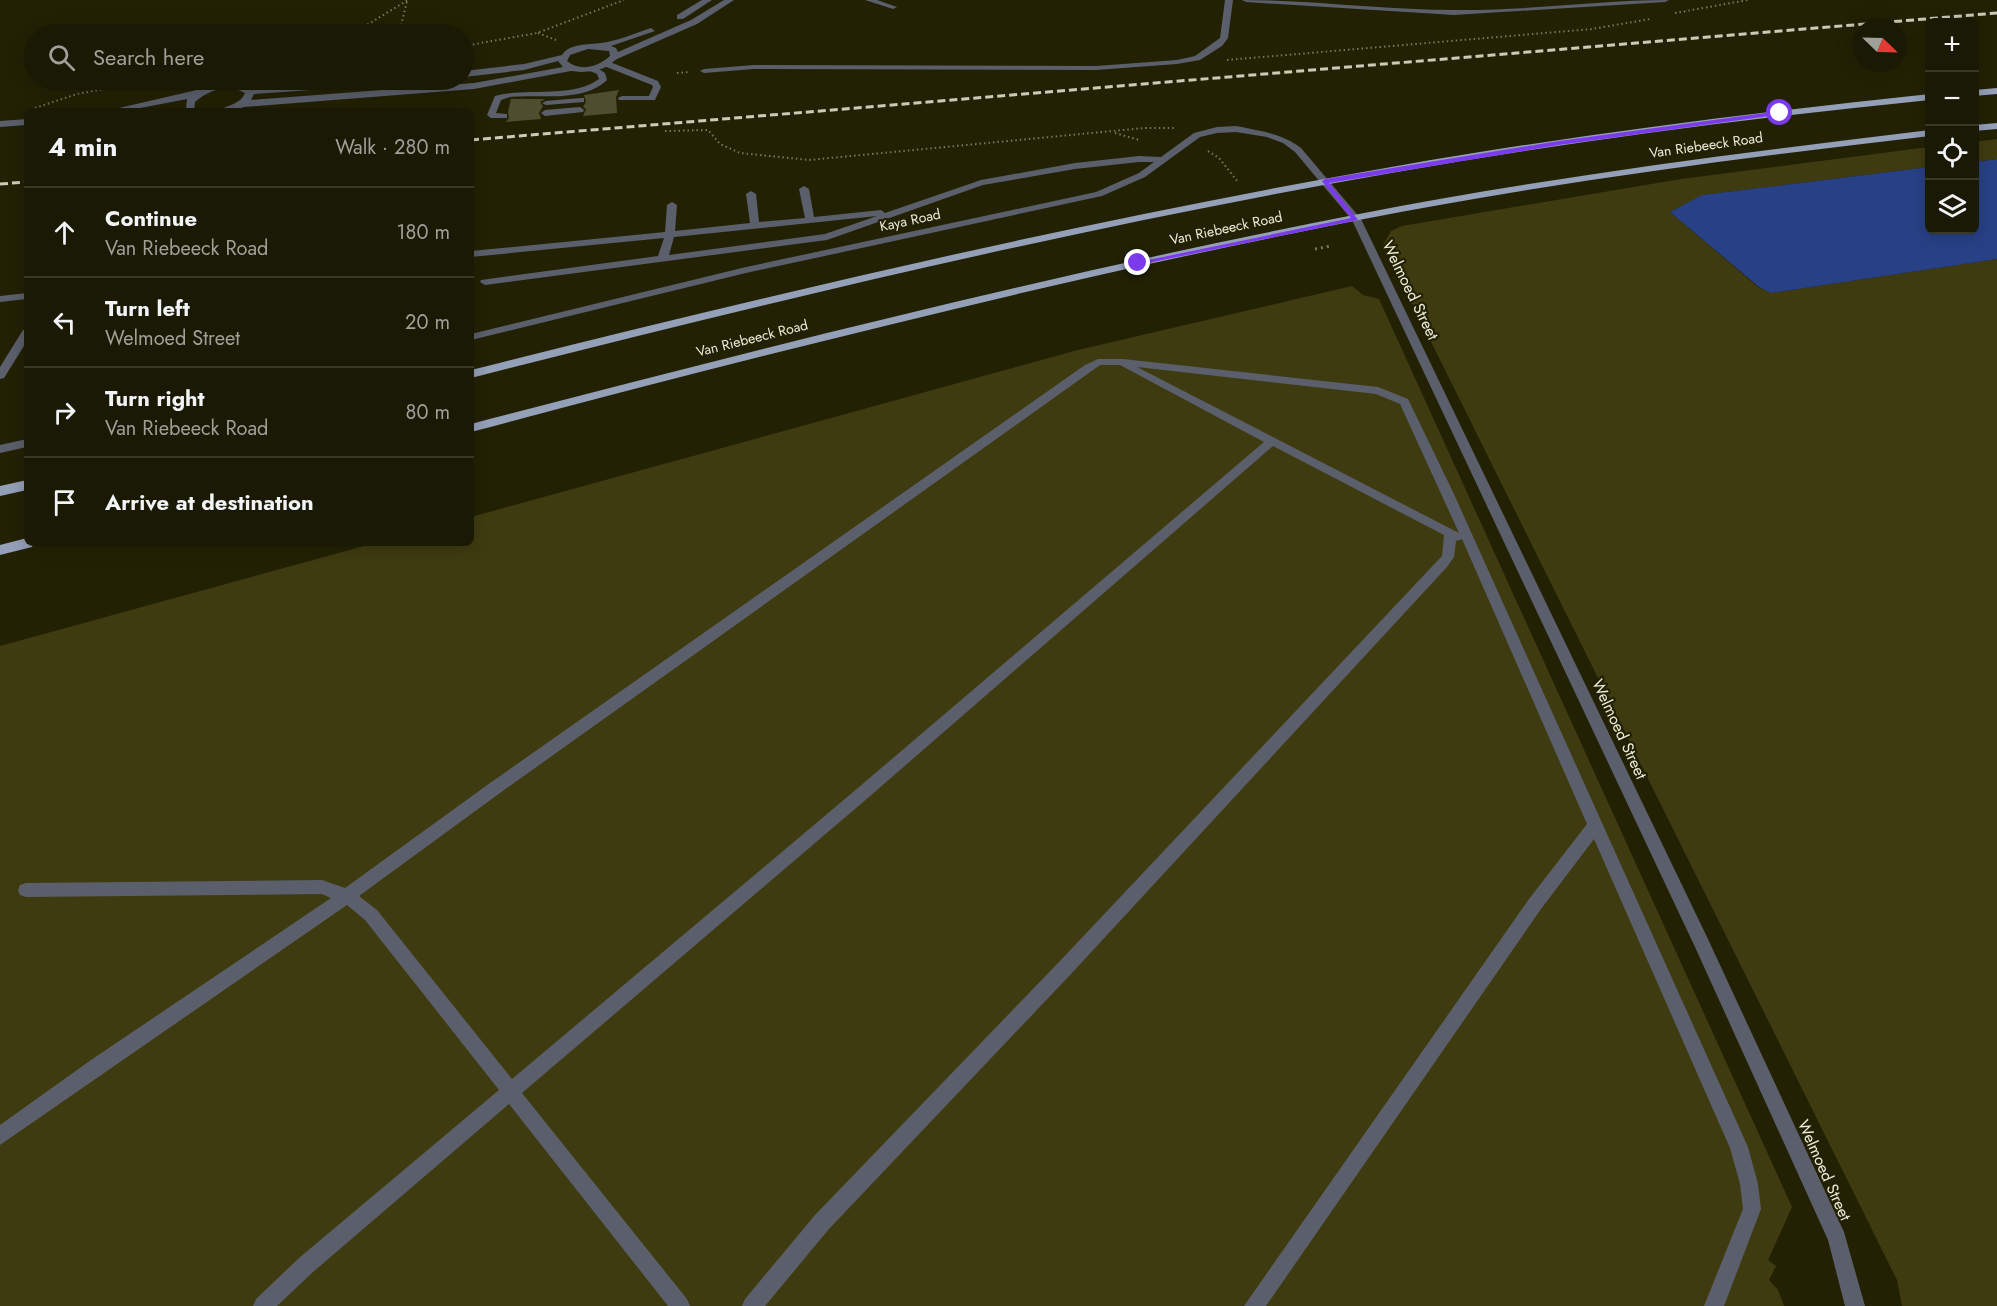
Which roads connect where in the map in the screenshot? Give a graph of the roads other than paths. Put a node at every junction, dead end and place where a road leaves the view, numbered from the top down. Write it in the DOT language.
graph roads {
  1 [pos="708,0"];
  2 [pos="730,0"];
  3 [pos="869,0"];
  4 [pos="1229,0"];
  5 [pos="1246,0"];
  6 [pos="1665,0"];
  7 [pos="893,7"];
  8 [pos="602,46"];
  9 [pos="563,57"];
  10 [pos="611,61"];
  11 [pos="570,68"];
  12 [pos="592,69"];
  13 [pos="704,71"];
  14 [pos="474,73"];
  15 [pos="474,86"];
  16 [pos="215,90"];
  17 [pos="246,90"];
  18 [pos="277,90"];
  19 [pos="422,90"];
  20 [pos="1997,91"];
  21 [pos="250,92"];
  22 [pos="1979,93"];
  23 [pos="200,94"];
  24 [pos="1925,97"];
  25 [pos="581,100"];
  26 [pos="621,102"];
  27 [pos="546,103"];
  28 [pos="242,104"];
  29 [pos="494,106"];
  30 [pos="507,106"];
  31 [pos="127,108"];
  32 [pos="192,108"];
  33 [pos="232,108"];
  34 [pos="580,110"];
  35 [pos="545,113"];
  36 [pos="504,116"];
  37 [pos="24,122"];
  38 [pos="0,124"];
  39 [pos="1997,126"];
  40 [pos="1979,128"];
  41 [pos="1925,134"];
  42 [pos="1162,160"];
  43 [pos="1325,181"];
  44 [pos="804,189"];
  45 [pos="752,194"];
  46 [pos="672,205"];
  47 [pos="895,213"];
  48 [pos="1356,219"];
  49 [pos="810,220"];
  50 [pos="755,226"];
  51 [pos="670,234"];
  52 [pos="474,254"];
  53 [pos="663,257"];
  54 [pos="485,282"];
  55 [pos="24,296"];
  56 [pos="0,298"];
  57 [pos="474,336"];
  58 [pos="24,337"];
  59 [pos="1119,361"];
  60 [pos="474,373"];
  61 [pos="0,376"];
  62 [pos="474,427"];
  63 [pos="1272,441"];
  64 [pos="24,444"];
  65 [pos="0,449"];
  66 [pos="24,486"];
  67 [pos="0,491"];
  68 [pos="1450,533"];
  69 [pos="1470,543"];
  70 [pos="24,544"];
  71 [pos="0,550"];
  72 [pos="1595,826"];
  73 [pos="26,890"];
  74 [pos="347,896"];
  75 [pos="508,1091"];
  76 [pos="0,1136"];
  77 [pos="263,1306"];
  78 [pos="680,1306"];
  79 [pos="752,1306"];
  80 [pos="1254,1306"];
  81 [pos="1714,1306"];
  82 [pos="1855,1306"];
  1 -- 8 [label="street"];
  2 -- 10 [label="street"];
  3 -- 7 [label="lane"];
  4 -- 13 [label="lane"];
  5 -- 6 [label="street"];
  8 -- 9 [label="street"];
  8 -- 10 [label="street"];
  9 -- 11 [label="street"];
  9 -- 14 [label="street"];
  10 -- 12 [label="street"];
  10 -- 26 [label="lane"];
  11 -- 12 [label="street"];
  11 -- 15 [label="street"];
  12 -- 29 [label="lane"];
  16 -- 23 [label="street"];
  17 -- 21 [label="street"];
  18 -- 21 [label="street"];
  19 -- 28 [label="street"];
  20 -- 22 [label="main road"];
  21 -- 28 [label="street"];
  23 -- 31 [label="street"];
  23 -- 32 [label="street"];
  24 -- 43 [label="main road, Van Riebeeck Road"];
  25 -- 27 [label="lane"];
  28 -- 33 [label="street"];
  29 -- 30 [label="lane"];
  29 -- 36 [label="lane"];
  34 -- 35 [label="lane"];
  37 -- 38 [label="street"];
  39 -- 40 [label="main road"];
  41 -- 48 [label="main road, Van Riebeeck Road"];
  42 -- 43 [label="lane, Kaya Road"];
  42 -- 47 [label="lane"];
  42 -- 57 [label="lane, Kaya Road"];
  43 -- 48 [label="lane, Welmoed Street"];
  43 -- 60 [label="main road, Van Riebeeck Road"];
  44 -- 49 [label="lane"];
  45 -- 50 [label="lane"];
  46 -- 51 [label="lane"];
  47 -- 49 [label="lane"];
  47 -- 53 [label="lane"];
  48 -- 62 [label="main road, Van Riebeeck Road"];
  48 -- 82 [label="lane, Welmoed Street"];
  49 -- 50 [label="lane"];
  50 -- 51 [label="lane"];
  51 -- 52 [label="lane"];
  51 -- 53 [label="lane"];
  53 -- 54 [label="lane"];
  55 -- 56 [label="lane"];
  58 -- 61 [label="lane"];
  59 -- 63 [label="lane"];
  59 -- 69 [label="lane"];
  59 -- 74 [label="lane"];
  63 -- 68 [label="lane"];
  63 -- 75 [label="lane"];
  64 -- 65 [label="lane"];
  66 -- 67 [label="main road"];
  68 -- 69 [label="lane"];
  68 -- 79 [label="lane"];
  69 -- 72 [label="lane"];
  70 -- 71 [label="main road"];
  72 -- 80 [label="lane"];
  72 -- 81 [label="lane"];
  73 -- 74 [label="lane"];
  74 -- 75 [label="lane"];
  74 -- 76 [label="lane"];
  75 -- 77 [label="lane"];
  75 -- 78 [label="lane"];
}
